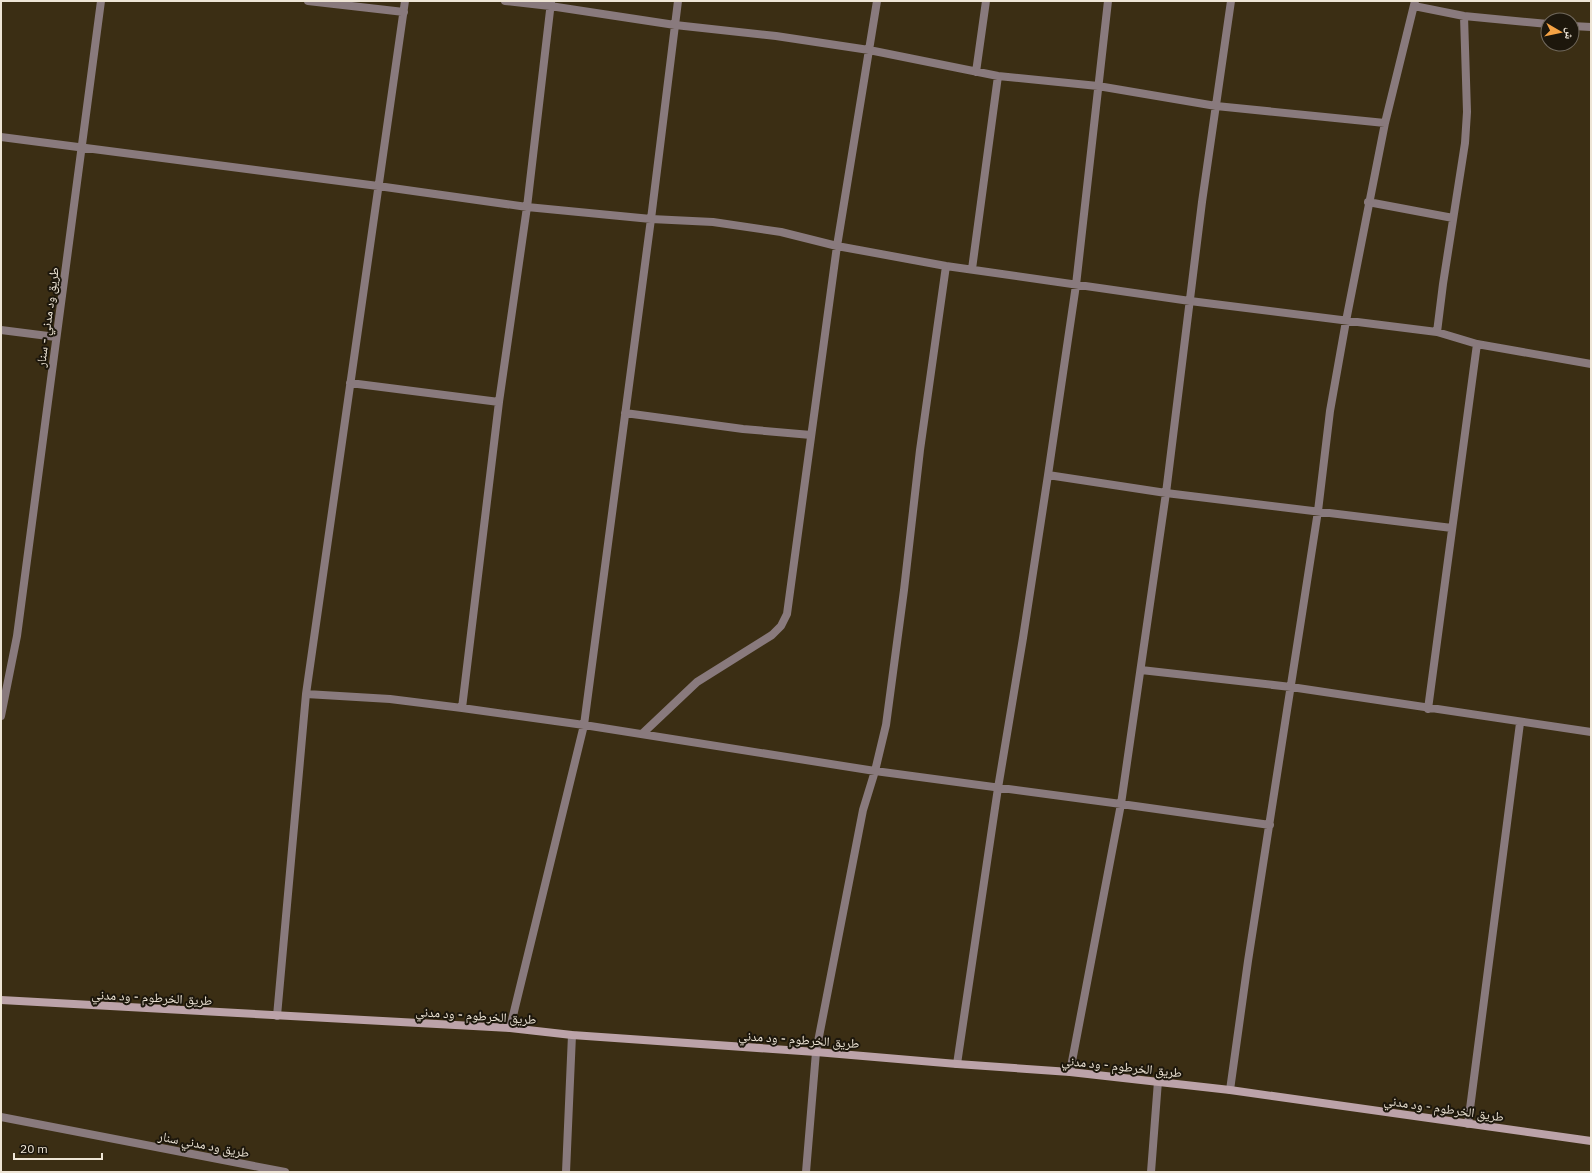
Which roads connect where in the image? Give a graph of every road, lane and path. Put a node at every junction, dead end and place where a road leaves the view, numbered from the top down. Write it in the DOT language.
graph roads {
  1 [pos="101,1"];
  2 [pos="308,1"];
  3 [pos="405,1"];
  4 [pos="505,1"];
  5 [pos="678,1"];
  6 [pos="876,1"];
  7 [pos="986,1"];
  8 [pos="1108,1"];
  9 [pos="1231,1"];
  10 [pos="550,3"];
  11 [pos="1415,4"];
  12 [pos="404,12"];
  13 [pos="1464,16"];
  14 [pos="1540,23"];
  15 [pos="675,25"];
  16 [pos="1580,26"];
  17 [pos="1591,27"];
  18 [pos="869,50"];
  19 [pos="976,72"];
  20 [pos="998,76"];
  21 [pos="1098,86"];
  22 [pos="1216,106"];
  23 [pos="1384,123"];
  24 [pos="1,137"];
  25 [pos="81,147"];
  26 [pos="378,186"];
  27 [pos="1368,202"];
  28 [pos="527,207"];
  29 [pos="1454,218"];
  30 [pos="651,219"];
  31 [pos="837,246"];
  32 [pos="946,266"];
  33 [pos="972,269"];
  34 [pos="1076,285"];
  35 [pos="1190,301"];
  36 [pos="1346,321"];
  37 [pos="1,330"];
  38 [pos="1437,332"];
  39 [pos="56,337"];
  40 [pos="1477,344"];
  41 [pos="1591,364"];
  42 [pos="350,384"];
  43 [pos="499,402"];
  44 [pos="625,413"];
  45 [pos="811,435"];
  46 [pos="1048,475"];
  47 [pos="1166,493"];
  48 [pos="1318,511"];
  49 [pos="1452,528"];
  50 [pos="1141,670"];
  51 [pos="1291,687"];
  52 [pos="306,694"];
  53 [pos="462,708"];
  54 [pos="1428,709"];
  55 [pos="1,716"];
  56 [pos="1520,723"];
  57 [pos="584,725"];
  58 [pos="1591,732"];
  59 [pos="642,734"];
  60 [pos="875,771"];
  61 [pos="998,788"];
  62 [pos="1121,804"];
  63 [pos="1270,825"];
  64 [pos="1,1000"];
  65 [pos="276,1016"];
  66 [pos="510,1028"];
  67 [pos="572,1035"];
  68 [pos="816,1052"];
  69 [pos="957,1064"];
  70 [pos="1070,1072"];
  71 [pos="1158,1082"];
  72 [pos="1230,1090"];
  73 [pos="1,1117"];
  74 [pos="1468,1124"];
  75 [pos="1591,1141"];
  76 [pos="285,1172"];
  77 [pos="566,1172"];
  78 [pos="806,1172"];
  79 [pos="1151,1172"];
  1 -- 25 [label="street, طريق ود مدني - سنار"];
  2 -- 12 [label="street"];
  3 -- 12 [label="street"];
  4 -- 10 [label="street"];
  5 -- 15 [label="street"];
  6 -- 18 [label="street"];
  7 -- 19 [label="street"];
  8 -- 21 [label="street"];
  9 -- 22 [label="street"];
  10 -- 15 [label="street"];
  10 -- 28 [label="street"];
  11 -- 13 [label="street"];
  11 -- 23 [label="street"];
  12 -- 26 [label="street"];
  13 -- 14 [label="street"];
  13 -- 29 [label="street"];
  15 -- 18 [label="street"];
  15 -- 30 [label="street"];
  16 -- 17 [label="street"];
  18 -- 19 [label="street"];
  18 -- 31 [label="street"];
  19 -- 20 [label="street"];
  20 -- 21 [label="street"];
  20 -- 33 [label="street"];
  21 -- 22 [label="street"];
  21 -- 34 [label="street"];
  22 -- 23 [label="street"];
  22 -- 35 [label="street"];
  23 -- 27 [label="street"];
  24 -- 25 [label="street"];
  25 -- 26 [label="street"];
  25 -- 39 [label="street, طريق ود مدني - سنار"];
  26 -- 28 [label="street"];
  26 -- 42 [label="street"];
  27 -- 29 [label="street"];
  27 -- 36 [label="street"];
  28 -- 30 [label="street"];
  28 -- 43 [label="street"];
  29 -- 38 [label="street"];
  30 -- 31 [label="street"];
  30 -- 44 [label="street"];
  31 -- 32 [label="street"];
  31 -- 45 [label="street"];
  32 -- 33 [label="street"];
  32 -- 60 [label="street"];
  33 -- 34 [label="street"];
  34 -- 35 [label="street"];
  34 -- 46 [label="street"];
  35 -- 36 [label="street"];
  35 -- 47 [label="street"];
  36 -- 38 [label="street"];
  36 -- 48 [label="street"];
  37 -- 39 [label="street"];
  38 -- 40 [label="street"];
  39 -- 55 [label="street, طريق ود مدني - سنار"];
  40 -- 41 [label="street"];
  40 -- 49 [label="street"];
  42 -- 43 [label="street"];
  42 -- 52 [label="street"];
  43 -- 53 [label="street"];
  44 -- 45 [label="street"];
  44 -- 57 [label="street"];
  45 -- 59 [label="street"];
  46 -- 47 [label="street"];
  46 -- 61 [label="street"];
  47 -- 48 [label="street"];
  47 -- 50 [label="street"];
  48 -- 49 [label="street"];
  48 -- 51 [label="street"];
  49 -- 54 [label="street"];
  50 -- 51 [label="street"];
  50 -- 62 [label="street"];
  51 -- 54 [label="street"];
  51 -- 63 [label="street"];
  52 -- 53 [label="street"];
  52 -- 65 [label="street"];
  53 -- 57 [label="street"];
  54 -- 56 [label="street"];
  56 -- 58 [label="street"];
  56 -- 74 [label="street"];
  57 -- 59 [label="street"];
  57 -- 66 [label="street"];
  59 -- 60 [label="street"];
  60 -- 61 [label="street"];
  60 -- 68 [label="street"];
  61 -- 62 [label="street"];
  61 -- 69 [label="street"];
  62 -- 63 [label="street"];
  62 -- 70 [label="street"];
  63 -- 72 [label="street"];
  64 -- 65 [label="street, طريق الخرطوم - ود مدني"];
  65 -- 66 [label="street, طريق الخرطوم - ود مدني"];
  66 -- 67 [label="street, طريق الخرطوم - ود مدني"];
  67 -- 68 [label="street, طريق الخرطوم - ود مدني"];
  67 -- 77 [label="street"];
  68 -- 69 [label="street, طريق الخرطوم - ود مدني"];
  68 -- 78 [label="street"];
  69 -- 70 [label="street, طريق الخرطوم - ود مدني"];
  70 -- 71 [label="street, طريق الخرطوم - ود مدني"];
  71 -- 72 [label="street, طريق الخرطوم - ود مدني"];
  71 -- 79 [label="street"];
  72 -- 74 [label="street, طريق الخرطوم - ود مدني"];
  73 -- 76 [label="street, طريق ود مدني سنار"];
  74 -- 75 [label="street, طريق الخرطوم - ود مدني"];
}
